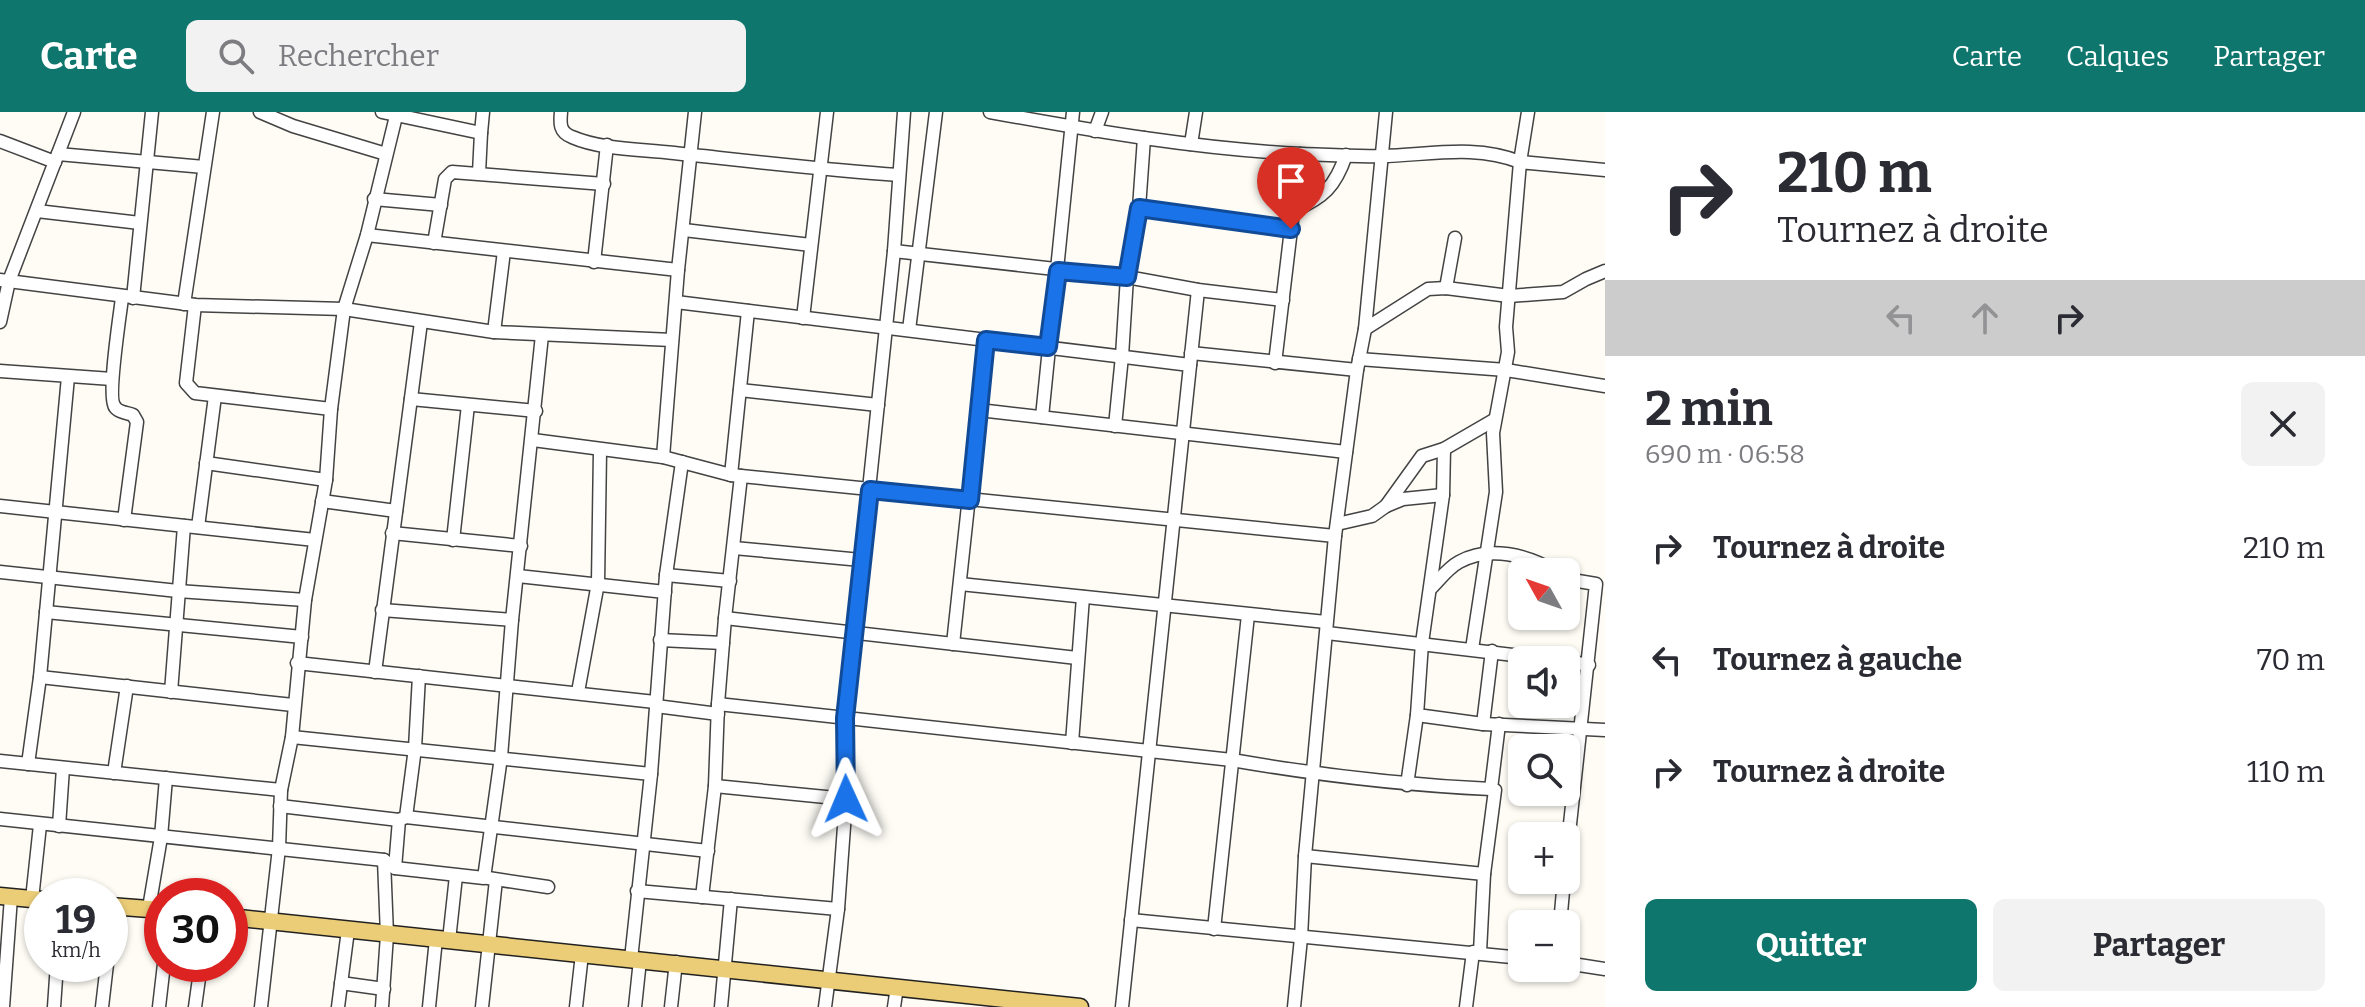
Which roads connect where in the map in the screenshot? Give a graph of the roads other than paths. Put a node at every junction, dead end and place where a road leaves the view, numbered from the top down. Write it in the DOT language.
graph roads {
  1 [pos="74,112"];
  2 [pos="152,112"];
  3 [pos="213,112"];
  4 [pos="260,112"];
  5 [pos="298,112"];
  6 [pos="382,112"];
  7 [pos="483,112"];
  8 [pos="561,112"];
  9 [pos="695,112"];
  10 [pos="827,112"];
  11 [pos="904,112"];
  12 [pos="936,112"];
  13 [pos="990,112"];
  14 [pos="1073,112"];
  15 [pos="1102,112"];
  16 [pos="1196,112"];
  17 [pos="1386,112"];
  18 [pos="1528,112"];
  19 [pos="396,114"];
  20 [pos="293,126"];
  21 [pos="1072,127"];
  22 [pos="1095,131"];
  23 [pos="481,133"];
  24 [pos="1144,138"];
  25 [pos="0,141"];
  26 [pos="1191,144"];
  27 [pos="607,145"];
  28 [pos="386,154"];
  29 [pos="1300,154"];
  30 [pos="691,155"];
  31 [pos="1346,155"];
  32 [pos="1381,156"];
  33 [pos="56,158"];
  34 [pos="147,162"];
  35 [pos="1520,162"];
  36 [pos="204,167"];
  37 [pos="819,170"];
  38 [pos="1605,170"];
  39 [pos="479,173"];
  40 [pos="899,175"];
  41 [pos="604,184"];
  42 [pos="374,199"];
  43 [pos="441,205"];
  44 [pos="1139,208"];
  45 [pos="37,211"];
  46 [pos="1293,211"];
  47 [pos="140,223"];
  48 [pos="1291,229"];
  49 [pos="684,230"];
  50 [pos="367,235"];
  51 [pos="1455,238"];
  52 [pos="434,243"];
  53 [pos="811,245"];
  54 [pos="504,251"];
  55 [pos="894,251"];
  56 [pos="918,256"];
  57 [pos="594,262"];
  58 [pos="678,270"];
  59 [pos="1058,271"];
  60 [pos="1605,271"];
  61 [pos="1127,277"];
  62 [pos="5,281"];
  63 [pos="1446,288"];
  64 [pos="1198,290"];
  65 [pos="1509,296"];
  66 [pos="127,298"];
  67 [pos="1283,300"];
  68 [pos="676,302"];
  69 [pos="190,305"];
  70 [pos="344,309"];
  71 [pos="748,311"];
  72 [pos="803,318"];
  73 [pos="0,322"];
  74 [pos="421,322"];
  75 [pos="885,327"];
  76 [pos="1365,329"];
  77 [pos="909,330"];
  78 [pos="494,332"];
  79 [pos="542,335"];
  80 [pos="672,340"];
  81 [pos="986,340"];
  82 [pos="1048,347"];
  83 [pos="1122,356"];
  84 [pos="1190,359"];
  85 [pos="1275,363"];
  86 [pos="1358,365"];
  87 [pos="1506,370"];
  88 [pos="0,371"];
  89 [pos="68,377"];
  90 [pos="112,379"];
  91 [pos="1605,386"];
  92 [pos="740,390"];
  93 [pos="215,396"];
  94 [pos="411,399"];
  95 [pos="468,405"];
  96 [pos="878,405"];
  97 [pos="331,409"];
  98 [pos="979,410"];
  99 [pos="536,411"];
  100 [pos="1042,417"];
  101 [pos="1494,420"];
  102 [pos="1115,426"];
  103 [pos="1183,434"];
  104 [pos="533,440"];
  105 [pos="1444,449"];
  106 [pos="600,451"];
  107 [pos="1346,452"];
  108 [pos="663,457"];
  109 [pos="682,462"];
  110 [pos="206,463"];
  111 [pos="736,476"];
  112 [pos="326,480"];
  113 [pos="870,490"];
  114 [pos="1443,495"];
  115 [pos="970,500"];
  116 [pos="322,501"];
  117 [pos="0,506"];
  118 [pos="1386,506"];
  119 [pos="396,511"];
  120 [pos="55,512"];
  121 [pos="124,520"];
  122 [pos="1173,522"];
  123 [pos="184,526"];
  124 [pos="198,527"];
  125 [pos="1336,530"];
  126 [pos="392,533"];
  127 [pos="315,540"];
  128 [pos="453,540"];
  129 [pos="521,546"];
  130 [pos="734,548"];
  131 [pos="1488,553"];
  132 [pos="1524,558"];
  133 [pos="861,560"];
  134 [pos="0,572"];
  135 [pos="666,575"];
  136 [pos="518,576"];
  137 [pos="49,577"];
  138 [pos="730,581"];
  139 [pos="1580,581"];
  140 [pos="598,583"];
  141 [pos="960,584"];
  142 [pos="1600,584"];
  143 [pos="1431,588"];
  144 [pos="178,591"];
  145 [pos="665,592"];
  146 [pos="1083,597"];
  147 [pos="305,600"];
  148 [pos="1164,606"];
  149 [pos="382,610"];
  150 [pos="46,612"];
  151 [pos="1248,615"];
  152 [pos="725,618"];
  153 [pos="512,620"];
  154 [pos="177,623"];
  155 [pos="1327,627"];
  156 [pos="855,631"];
  157 [pos="302,637"];
  158 [pos="660,640"];
  159 [pos="723,643"];
  160 [pos="1422,643"];
  161 [pos="953,644"];
  162 [pos="1472,649"];
  163 [pos="1492,651"];
  164 [pos="1508,653"];
  165 [pos="1077,658"];
  166 [pos="297,663"];
  167 [pos="1580,663"];
  168 [pos="1589,665"];
  169 [pos="375,672"];
  170 [pos="419,676"];
  171 [pos="40,677"];
  172 [pos="506,685"];
  173 [pos="127,686"];
  174 [pos="171,692"];
  175 [pos="578,692"];
  176 [pos="655,704"];
  177 [pos="293,705"];
  178 [pos="718,709"];
  179 [pos="1417,715"];
  180 [pos="845,718"];
  181 [pos="1483,724"];
  182 [pos="1499,724"];
  183 [pos="1579,729"];
  184 [pos="1605,730"];
  185 [pos="292,737"];
  186 [pos="1072,743"];
  187 [pos="415,748"];
  188 [pos="1149,752"];
  189 [pos="501,757"];
  190 [pos="1232,760"];
  191 [pos="0,761"];
  192 [pos="28,764"];
  193 [pos="63,768"];
  194 [pos="114,773"];
  195 [pos="651,774"];
  196 [pos="1314,774"];
  197 [pos="166,778"];
  198 [pos="1407,785"];
  199 [pos="715,786"];
  200 [pos="1491,789"];
  201 [pos="281,790"];
  202 [pos="846,799"];
  203 [pos="280,806"];
  204 [pos="402,818"];
  205 [pos="0,819"];
  206 [pos="1570,822"];
  207 [pos="40,825"];
  208 [pos="59,826"];
  209 [pos="491,826"];
  210 [pos="161,837"];
  211 [pos="642,845"];
  212 [pos="279,848"];
  213 [pos="708,851"];
  214 [pos="1305,856"];
  215 [pos="390,864"];
  216 [pos="1484,874"];
  217 [pos="456,876"];
  218 [pos="38,878"];
  219 [pos="158,878"];
  220 [pos="490,879"];
  221 [pos="548,887"];
  222 [pos="637,891"];
  223 [pos="5,896"];
  224 [pos="702,897"];
  225 [pos="731,899"];
  226 [pos="838,909"];
  227 [pos="248,919"];
  228 [pos="1131,920"];
  229 [pos="270,921"];
  230 [pos="1214,929"];
  231 [pos="348,930"];
  232 [pos="387,935"];
  233 [pos="1301,938"];
  234 [pos="442,939"];
  235 [pos="488,944"];
  236 [pos="1477,952"];
  237 [pos="582,954"];
  238 [pos="1508,956"];
  239 [pos="635,960"];
  240 [pos="676,962"];
  241 [pos="1580,965"];
  242 [pos="725,969"];
  243 [pos="1605,969"];
  244 [pos="828,980"];
  245 [pos="56,982"];
  246 [pos="105,982"];
  247 [pos="162,982"];
  248 [pos="198,982"];
  249 [pos="341,983"];
  250 [pos="897,987"];
  251 [pos="384,989"];
  252 [pos="970,1001"];
  253 [pos="3,1007"];
  254 [pos="54,1007"];
  255 [pos="102,1007"];
  256 [pos="159,1007"];
  257 [pos="195,1007"];
  258 [pos="261,1007"];
  259 [pos="338,1007"];
  260 [pos="382,1007"];
  261 [pos="429,1007"];
  262 [pos="482,1007"];
  263 [pos="576,1007"];
  264 [pos="635,1007"];
  265 [pos="671,1007"];
  266 [pos="721,1007"];
  267 [pos="825,1007"];
  268 [pos="894,1007"];
  269 [pos="1080,1007"];
  270 [pos="1122,1007"];
  271 [pos="1294,1007"];
  272 [pos="1466,1007"];
  1 -- 33 [label="street"];
  2 -- 34 [label="street"];
  3 -- 36 [label="street"];
  4 -- 20 [label="street"];
  5 -- 20 [label="street"];
  6 -- 19 [label="street"];
  7 -- 23 [label="street"];
  8 -- 27 [label="street"];
  9 -- 30 [label="street"];
  10 -- 37 [label="street"];
  11 -- 40 [label="street"];
  12 -- 56 [label="street"];
  13 -- 21 [label="street"];
  14 -- 21 [label="street"];
  15 -- 22 [label="street"];
  16 -- 26 [label="street"];
  17 -- 32 [label="street"];
  18 -- 35 [label="street"];
  19 -- 23 [label="street"];
  19 -- 28 [label="street"];
  20 -- 28 [label="street"];
  21 -- 22 [label="street"];
  21 -- 59 [label="street"];
  22 -- 24 [label="street"];
  23 -- 39 [label="street"];
  24 -- 26 [label="street"];
  24 -- 44 [label="street"];
  25 -- 33 [label="street"];
  26 -- 29 [label="street"];
  27 -- 30 [label="street"];
  27 -- 41 [label="street"];
  28 -- 42 [label="street"];
  29 -- 31 [label="street"];
  29 -- 46 [label="street"];
  30 -- 37 [label="street"];
  30 -- 49 [label="street"];
  31 -- 32 [label="street"];
  31 -- 46 [label="street"];
  32 -- 35 [label="street"];
  32 -- 76 [label="street"];
  33 -- 34 [label="street"];
  33 -- 45 [label="street"];
  34 -- 36 [label="street"];
  34 -- 47 [label="street"];
  35 -- 38 [label="street"];
  35 -- 65 [label="street"];
  36 -- 69 [label="street"];
  37 -- 40 [label="street"];
  37 -- 53 [label="street"];
  39 -- 41 [label="street"];
  39 -- 43 [label="street"];
  40 -- 55 [label="street"];
  41 -- 57 [label="street"];
  42 -- 43 [label="street"];
  42 -- 50 [label="street"];
  43 -- 52 [label="street"];
  44 -- 48 [label="street"];
  44 -- 61 [label="street"];
  45 -- 47 [label="street"];
  45 -- 62 [label="street"];
  46 -- 48 [label="street"];
  47 -- 66 [label="street"];
  48 -- 67 [label="street"];
  49 -- 53 [label="street"];
  49 -- 58 [label="street"];
  50 -- 52 [label="street"];
  50 -- 70 [label="street"];
  51 -- 63 [label="street"];
  52 -- 54 [label="street"];
  53 -- 72 [label="street"];
  54 -- 57 [label="street"];
  54 -- 78 [label="street"];
  55 -- 56 [label="street"];
  55 -- 75 [label="street"];
  56 -- 59 [label="street"];
  56 -- 77 [label="street"];
  57 -- 58 [label="street"];
  58 -- 68 [label="street"];
  59 -- 61 [label="street"];
  59 -- 82 [label="street"];
  60 -- 65 [label="street"];
  61 -- 64 [label="street"];
  61 -- 83 [label="street"];
  62 -- 66 [label="street"];
  62 -- 73 [label="street"];
  63 -- 65 [label="street"];
  63 -- 76 [label="street"];
  64 -- 67 [label="street"];
  64 -- 84 [label="street"];
  65 -- 87 [label="street"];
  66 -- 69 [label="street"];
  66 -- 90 [label="street"];
  67 -- 85 [label="street"];
  68 -- 71 [label="street"];
  68 -- 80 [label="street"];
  69 -- 70 [label="street"];
  69 -- 93 [label="street"];
  70 -- 74 [label="street"];
  70 -- 97 [label="street"];
  71 -- 72 [label="street"];
  71 -- 92 [label="street"];
  72 -- 75 [label="street"];
  74 -- 78 [label="street"];
  74 -- 94 [label="street"];
  75 -- 77 [label="street"];
  75 -- 96 [label="street"];
  76 -- 86 [label="street"];
  77 -- 81 [label="street"];
  78 -- 79 [label="street"];
  79 -- 80 [label="street"];
  79 -- 99 [label="street"];
  80 -- 108 [label="street"];
  81 -- 82 [label="street"];
  81 -- 98 [label="street"];
  82 -- 83 [label="street"];
  82 -- 100 [label="street"];
  83 -- 84 [label="street"];
  83 -- 102 [label="street"];
  84 -- 85 [label="street"];
  84 -- 103 [label="street"];
  85 -- 86 [label="street"];
  86 -- 87 [label="street"];
  86 -- 107 [label="street"];
  87 -- 91 [label="street"];
  87 -- 101 [label="street"];
  88 -- 89 [label="street"];
  89 -- 90 [label="street"];
  89 -- 120 [label="street"];
  90 -- 121 [label="street"];
  92 -- 96 [label="street"];
  92 -- 111 [label="street"];
  93 -- 97 [label="street"];
  93 -- 110 [label="street"];
  94 -- 95 [label="street"];
  94 -- 119 [label="street"];
  95 -- 99 [label="street"];
  95 -- 128 [label="street"];
  96 -- 113 [label="street"];
  97 -- 112 [label="street"];
  98 -- 100 [label="street"];
  98 -- 115 [label="street"];
  99 -- 104 [label="street"];
  100 -- 102 [label="street"];
  101 -- 105 [label="street"];
  101 -- 131 [label="street"];
  102 -- 103 [label="street"];
  103 -- 107 [label="street"];
  103 -- 122 [label="street"];
  104 -- 106 [label="street"];
  104 -- 129 [label="street"];
  105 -- 114 [label="street"];
  105 -- 118 [label="street"];
  106 -- 108 [label="street"];
  106 -- 140 [label="street"];
  107 -- 125 [label="street"];
  108 -- 109 [label="street"];
  109 -- 111 [label="street"];
  109 -- 135 [label="street"];
  110 -- 112 [label="street"];
  110 -- 124 [label="street"];
  111 -- 113 [label="street"];
  111 -- 130 [label="street"];
  112 -- 116 [label="street"];
  113 -- 115 [label="street"];
  113 -- 133 [label="street"];
  114 -- 118 [label="street"];
  114 -- 143 [label="street"];
  115 -- 122 [label="street"];
  115 -- 141 [label="street"];
  116 -- 119 [label="street"];
  116 -- 127 [label="street"];
  117 -- 120 [label="street"];
  118 -- 125 [label="street"];
  119 -- 126 [label="street"];
  120 -- 121 [label="street"];
  120 -- 137 [label="street"];
  121 -- 123 [label="street"];
  122 -- 125 [label="street"];
  122 -- 148 [label="street"];
  123 -- 124 [label="street"];
  123 -- 144 [label="street"];
  124 -- 127 [label="street"];
  125 -- 155 [label="street"];
  126 -- 128 [label="street"];
  126 -- 149 [label="street"];
  127 -- 147 [label="street"];
  128 -- 129 [label="street"];
  129 -- 136 [label="street"];
  130 -- 133 [label="street"];
  130 -- 138 [label="street"];
  131 -- 132 [label="street"];
  131 -- 143 [label="street"];
  131 -- 162 [label="street"];
  133 -- 156 [label="street"];
  134 -- 137 [label="street"];
  135 -- 138 [label="street"];
  135 -- 145 [label="street"];
  136 -- 140 [label="street"];
  136 -- 153 [label="street"];
  137 -- 144 [label="street"];
  137 -- 150 [label="street"];
  138 -- 152 [label="street"];
  139 -- 142 [label="street"];
  140 -- 145 [label="street"];
  140 -- 175 [label="street"];
  141 -- 146 [label="street"];
  141 -- 161 [label="street"];
  142 -- 168 [label="street"];
  143 -- 160 [label="street"];
  144 -- 147 [label="street"];
  144 -- 154 [label="street"];
  145 -- 158 [label="street"];
  146 -- 148 [label="street"];
  146 -- 165 [label="street"];
  147 -- 157 [label="street"];
  148 -- 151 [label="street"];
  148 -- 188 [label="street"];
  149 -- 153 [label="street"];
  149 -- 169 [label="street"];
  150 -- 154 [label="street"];
  150 -- 171 [label="street"];
  151 -- 155 [label="street"];
  151 -- 190 [label="street"];
  152 -- 156 [label="street"];
  152 -- 159 [label="street"];
  153 -- 172 [label="street"];
  154 -- 157 [label="street"];
  154 -- 174 [label="street"];
  155 -- 160 [label="street"];
  155 -- 196 [label="street"];
  156 -- 161 [label="street"];
  156 -- 180 [label="street"];
  157 -- 166 [label="street"];
  158 -- 159 [label="street"];
  158 -- 176 [label="street"];
  159 -- 178 [label="street"];
  160 -- 162 [label="street"];
  160 -- 179 [label="street"];
  161 -- 165 [label="street"];
  162 -- 163 [label="street"];
  163 -- 164 [label="street"];
  163 -- 181 [label="street"];
  165 -- 186 [label="street"];
  166 -- 169 [label="street"];
  166 -- 177 [label="street"];
  167 -- 168 [label="street"];
  168 -- 183 [label="street"];
  169 -- 170 [label="street"];
  170 -- 172 [label="street"];
  170 -- 187 [label="street"];
  171 -- 173 [label="street"];
  171 -- 192 [label="street"];
  172 -- 175 [label="street"];
  172 -- 189 [label="street"];
  173 -- 174 [label="street"];
  173 -- 194 [label="street"];
  174 -- 177 [label="street"];
  175 -- 176 [label="street"];
  176 -- 178 [label="street"];
  176 -- 195 [label="street"];
  177 -- 185 [label="street"];
  178 -- 180 [label="street"];
  178 -- 199 [label="street"];
  179 -- 181 [label="street"];
  179 -- 198 [label="street"];
  180 -- 186 [label="street"];
  180 -- 202 [label="street"];
  181 -- 182 [label="street"];
  182 -- 183 [label="street"];
  182 -- 200 [label="street"];
  183 -- 184 [label="street"];
  183 -- 206 [label="street"];
  185 -- 187 [label="street"];
  185 -- 201 [label="street"];
  186 -- 188 [label="street"];
  187 -- 189 [label="street"];
  187 -- 204 [label="street"];
  188 -- 190 [label="street"];
  188 -- 228 [label="street"];
  189 -- 195 [label="street"];
  189 -- 209 [label="street"];
  190 -- 196 [label="street"];
  190 -- 230 [label="street"];
  191 -- 192 [label="street"];
  192 -- 193 [label="street"];
  193 -- 194 [label="street"];
  193 -- 208 [label="street"];
  194 -- 197 [label="street"];
  195 -- 211 [label="street"];
  196 -- 198 [label="street"];
  196 -- 214 [label="street"];
  197 -- 201 [label="street"];
  197 -- 210 [label="street"];
  198 -- 200 [label="street"];
  199 -- 202 [label="street"];
  199 -- 213 [label="street"];
  200 -- 216 [label="street"];
  201 -- 203 [label="street"];
  202 -- 226 [label="street"];
  203 -- 204 [label="street"];
  203 -- 212 [label="street"];
  204 -- 209 [label="street"];
  204 -- 215 [label="street"];
  205 -- 207 [label="street"];
  207 -- 208 [label="street"];
  207 -- 218 [label="street"];
  208 -- 210 [label="street"];
  209 -- 211 [label="street"];
  209 -- 220 [label="street"];
  210 -- 212 [label="street"];
  210 -- 219 [label="street"];
  211 -- 213 [label="street"];
  211 -- 222 [label="street"];
  212 -- 215 [label="street"];
  212 -- 229 [label="street"];
  213 -- 224 [label="street"];
  214 -- 216 [label="street"];
  214 -- 233 [label="street"];
  215 -- 217 [label="street"];
  215 -- 232 [label="street"];
  216 -- 236 [label="street"];
  217 -- 220 [label="street"];
  217 -- 234 [label="street"];
  220 -- 221 [label="street"];
  220 -- 235 [label="street"];
  222 -- 224 [label="street"];
  222 -- 239 [label="street"];
  223 -- 253 [label="street"];
  224 -- 225 [label="street"];
  225 -- 226 [label="street"];
  225 -- 242 [label="street"];
  226 -- 244 [label="street"];
  227 -- 229 [label="main road"];
  228 -- 230 [label="street"];
  228 -- 270 [label="street"];
  229 -- 231 [label="main road"];
  229 -- 258 [label="street"];
  230 -- 233 [label="street"];
  231 -- 232 [label="main road"];
  231 -- 249 [label="street"];
  232 -- 234 [label="main road"];
  232 -- 251 [label="street"];
  233 -- 236 [label="street"];
  233 -- 271 [label="street"];
  234 -- 235 [label="main road"];
  234 -- 261 [label="street"];
  235 -- 237 [label="main road"];
  235 -- 262 [label="street"];
  236 -- 238 [label="street"];
  236 -- 272 [label="street"];
  237 -- 239 [label="main road"];
  237 -- 263 [label="street"];
  239 -- 240 [label="main road"];
  239 -- 264 [label="street"];
  240 -- 242 [label="main road"];
  240 -- 265 [label="street"];
  241 -- 243 [label="street"];
  242 -- 244 [label="main road"];
  242 -- 266 [label="street"];
  244 -- 250 [label="main road"];
  244 -- 267 [label="street"];
  245 -- 254 [label="street"];
  246 -- 255 [label="street"];
  247 -- 256 [label="street"];
  248 -- 257 [label="street"];
  249 -- 251 [label="street"];
  249 -- 259 [label="street"];
  250 -- 252 [label="main road"];
  250 -- 268 [label="street"];
  251 -- 260 [label="street"];
  252 -- 269 [label="main road"];
}
